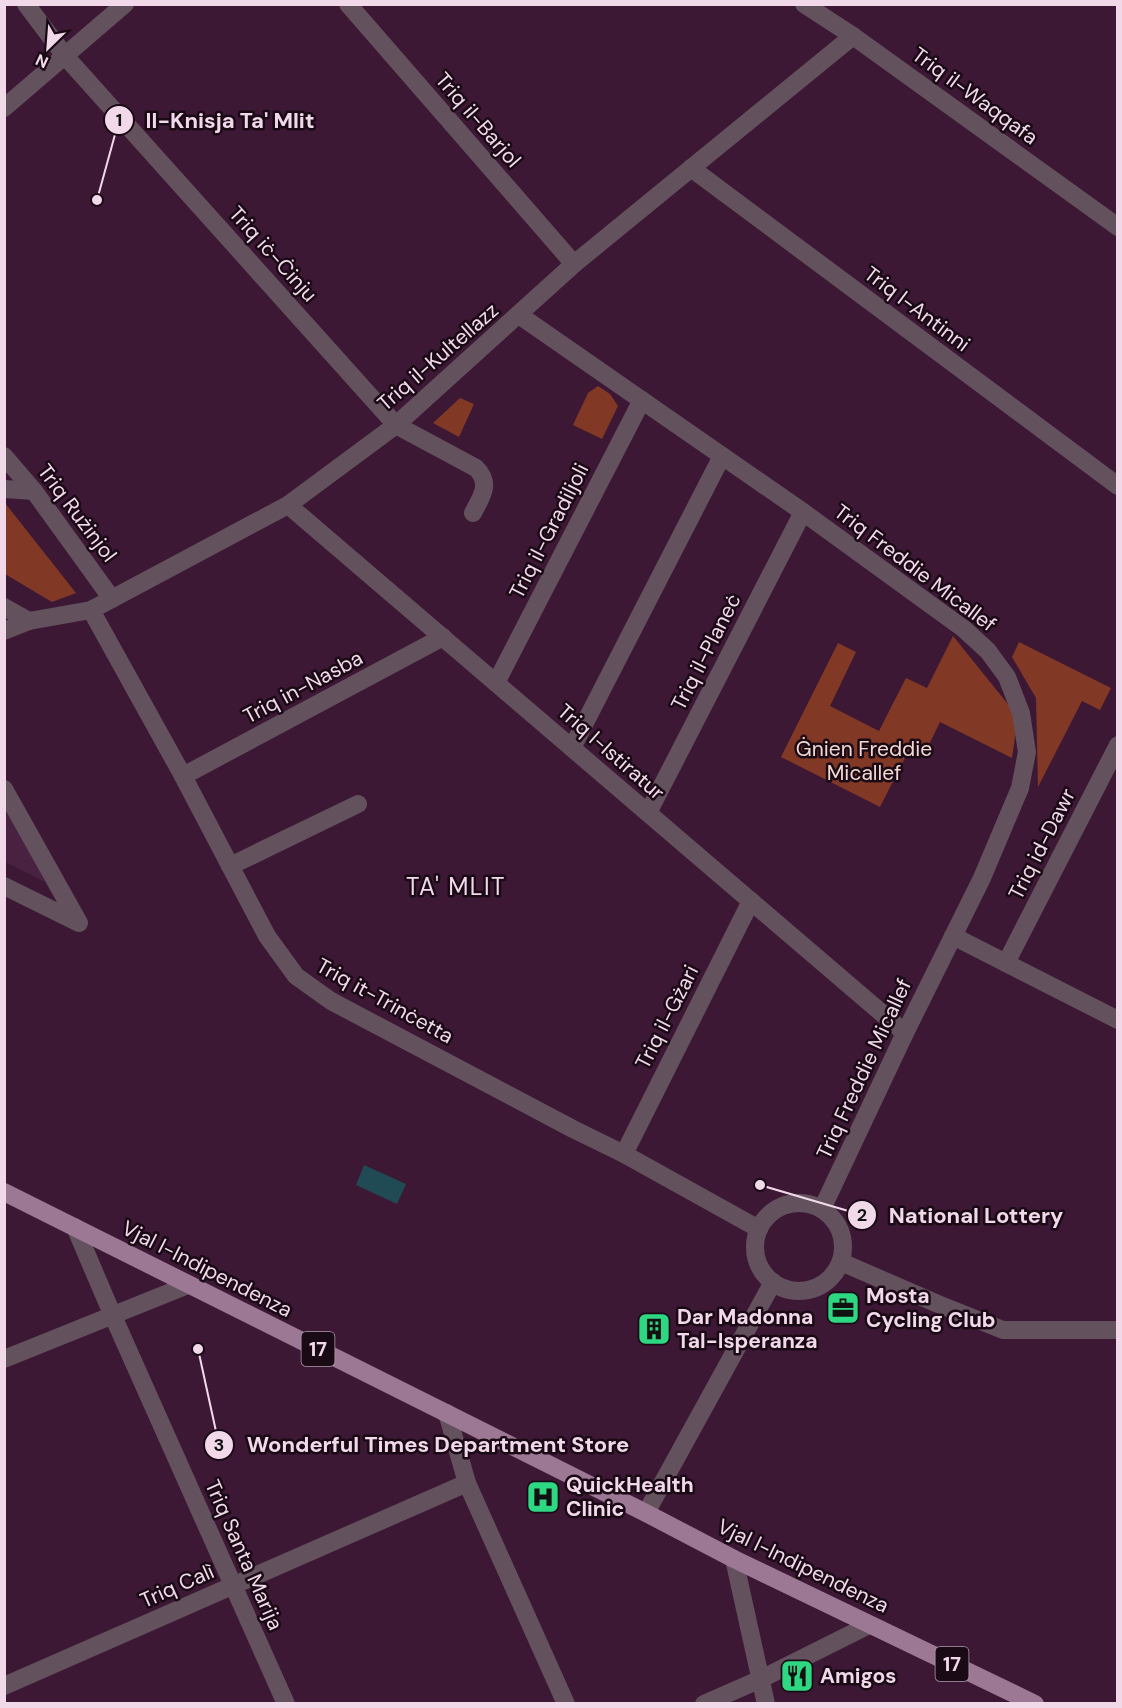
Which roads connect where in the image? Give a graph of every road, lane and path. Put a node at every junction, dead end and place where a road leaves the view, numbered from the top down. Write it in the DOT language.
graph roads {
  1 [pos="26,4"];
  2 [pos="125,4"];
  3 [pos="348,4"];
  4 [pos="804,4"];
  5 [pos="853,36"];
  6 [pos="65,56"];
  7 [pos="4,108"];
  8 [pos="690,168"];
  9 [pos="1118,228"];
  10 [pos="574,264"];
  11 [pos="519,315"];
  12 [pos="642,400"];
  13 [pos="396,424"];
  14 [pos="4,456"];
  15 [pos="722,456"];
  16 [pos="1118,486"];
  17 [pos="4,489"];
  18 [pos="34,491"];
  19 [pos="288,505"];
  20 [pos="803,512"];
  21 [pos="473,513"];
  22 [pos="112,599"];
  23 [pos="4,607"];
  24 [pos="91,610"];
  25 [pos="29,621"];
  26 [pos="4,631"];
  27 [pos="443,637"];
  28 [pos="496,683"];
  29 [pos="572,748"];
  30 [pos="1114,752"];
  31 [pos="183,776"];
  32 [pos="4,789"];
  33 [pos="357,804"];
  34 [pos="648,813"];
  35 [pos="230,866"];
  36 [pos="4,886"];
  37 [pos="751,901"];
  38 [pos="953,936"];
  39 [pos="1006,963"];
  40 [pos="1118,1020"];
  41 [pos="905,1033"];
  42 [pos="624,1154"];
  43 [pos="4,1192"];
  44 [pos="822,1209"];
  45 [pos="75,1227"];
  46 [pos="759,1229"];
  47 [pos="841,1262"];
  48 [pos="773,1282"];
  49 [pos="188,1285"];
  50 [pos="113,1316"];
  51 [pos="1118,1330"];
  52 [pos="4,1359"];
  53 [pos="447,1413"];
  54 [pos="467,1483"];
  55 [pos="646,1513"];
  56 [pos="734,1559"];
  57 [pos="233,1586"];
  58 [pos="869,1624"];
  59 [pos="761,1679"];
  60 [pos="4,1686"];
  61 [pos="286,1704"];
  62 [pos="566,1704"];
  63 [pos="704,1704"];
  64 [pos="766,1704"];
  65 [pos="1035,1704"];
  1 -- 6 [label="street, Triq iċ-Ċinju"];
  2 -- 6 [label="street"];
  3 -- 10 [label="street, Triq il-Barjol"];
  4 -- 5 [label="street, Triq il-Waqqafa"];
  5 -- 8 [label="street, Triq il-Kultellazz"];
  5 -- 9 [label="street, Triq il-Waqqafa"];
  6 -- 7 [label="street"];
  6 -- 13 [label="street, Triq iċ-Ċinju"];
  8 -- 10 [label="street, Triq il-Kultellazz"];
  8 -- 16 [label="street, Triq l-Antinni"];
  10 -- 11 [label="street, Triq il-Kultellazz"];
  11 -- 12 [label="street, Triq Freddie Micallef"];
  11 -- 13 [label="street, Triq il-Kultellazz"];
  12 -- 15 [label="street, Triq Freddie Micallef"];
  12 -- 28 [label="street, Triq il-Gradiljoli"];
  13 -- 19 [label="street, Triq il-Kultellazz"];
  13 -- 21 [label="street, Triq iċ-Ċinju"];
  14 -- 18 [label="street, Triq Rużinjol"];
  15 -- 20 [label="street, Triq Freddie Micallef"];
  15 -- 29 [label="street"];
  17 -- 18 [label="street"];
  18 -- 22 [label="street, Triq Rużinjol"];
  19 -- 22 [label="street, Triq il-Kultellazz"];
  19 -- 27 [label="street, Triq l-Istiratur"];
  20 -- 34 [label="street, Triq il-Planeċ"];
  20 -- 38 [label="street, Triq Freddie Micallef"];
  22 -- 24 [label="street, Triq il-Kultellazz"];
  23 -- 25 [label="street"];
  24 -- 25 [label="street, Triq il-Kultellazz"];
  24 -- 31 [label="street, Triq it-Trinċetta"];
  25 -- 26 [label="street, Triq il-Kultellazz"];
  27 -- 28 [label="street, Triq l-Istiratur"];
  27 -- 31 [label="street, Triq in-Nasba"];
  28 -- 29 [label="street, Triq l-Istiratur"];
  29 -- 34 [label="street, Triq l-Istiratur"];
  30 -- 39 [label="street, Triq id-Dawr"];
  31 -- 35 [label="street, Triq it-Trinċetta"];
  32 -- 36 [label="street"];
  33 -- 35 [label="street"];
  34 -- 37 [label="street, Triq l-Istiratur"];
  35 -- 42 [label="street, Triq it-Trinċetta"];
  37 -- 41 [label="street, Triq l-Istiratur"];
  37 -- 42 [label="street, Triq il-Gżari"];
  38 -- 39 [label="street"];
  38 -- 41 [label="street, Triq Freddie Micallef"];
  39 -- 40 [label="street"];
  41 -- 44 [label="street, Triq Freddie Micallef"];
  42 -- 46 [label="street, Triq it-Trinċetta"];
  43 -- 45 [label="main road, Vjal l-Indipendenza / 17"];
  44 -- 46 [label="street"];
  44 -- 47 [label="street"];
  45 -- 49 [label="main road, Vjal l-Indipendenza / 17"];
  45 -- 50 [label="street, Triq Santa Marija"];
  46 -- 48 [label="street"];
  47 -- 48 [label="street"];
  47 -- 51 [label="street"];
  48 -- 55 [label="street"];
  49 -- 50 [label="street"];
  49 -- 53 [label="main road, Vjal l-Indipendenza / 17"];
  50 -- 52 [label="street"];
  50 -- 57 [label="street, Triq Santa Marija"];
  53 -- 54 [label="street"];
  53 -- 55 [label="main road, Vjal l-Indipendenza / 17"];
  54 -- 57 [label="street, Triq Calì"];
  54 -- 62 [label="street"];
  55 -- 56 [label="main road, Vjal l-Indipendenza / 17"];
  56 -- 58 [label="main road, Vjal l-Indipendenza / 17"];
  56 -- 59 [label="street"];
  57 -- 60 [label="street, Triq Calì"];
  57 -- 61 [label="street, Triq Santa Marija"];
  58 -- 59 [label="street"];
  58 -- 65 [label="main road, Vjal l-Indipendenza / 17"];
  59 -- 63 [label="street"];
  59 -- 64 [label="street"];
}
